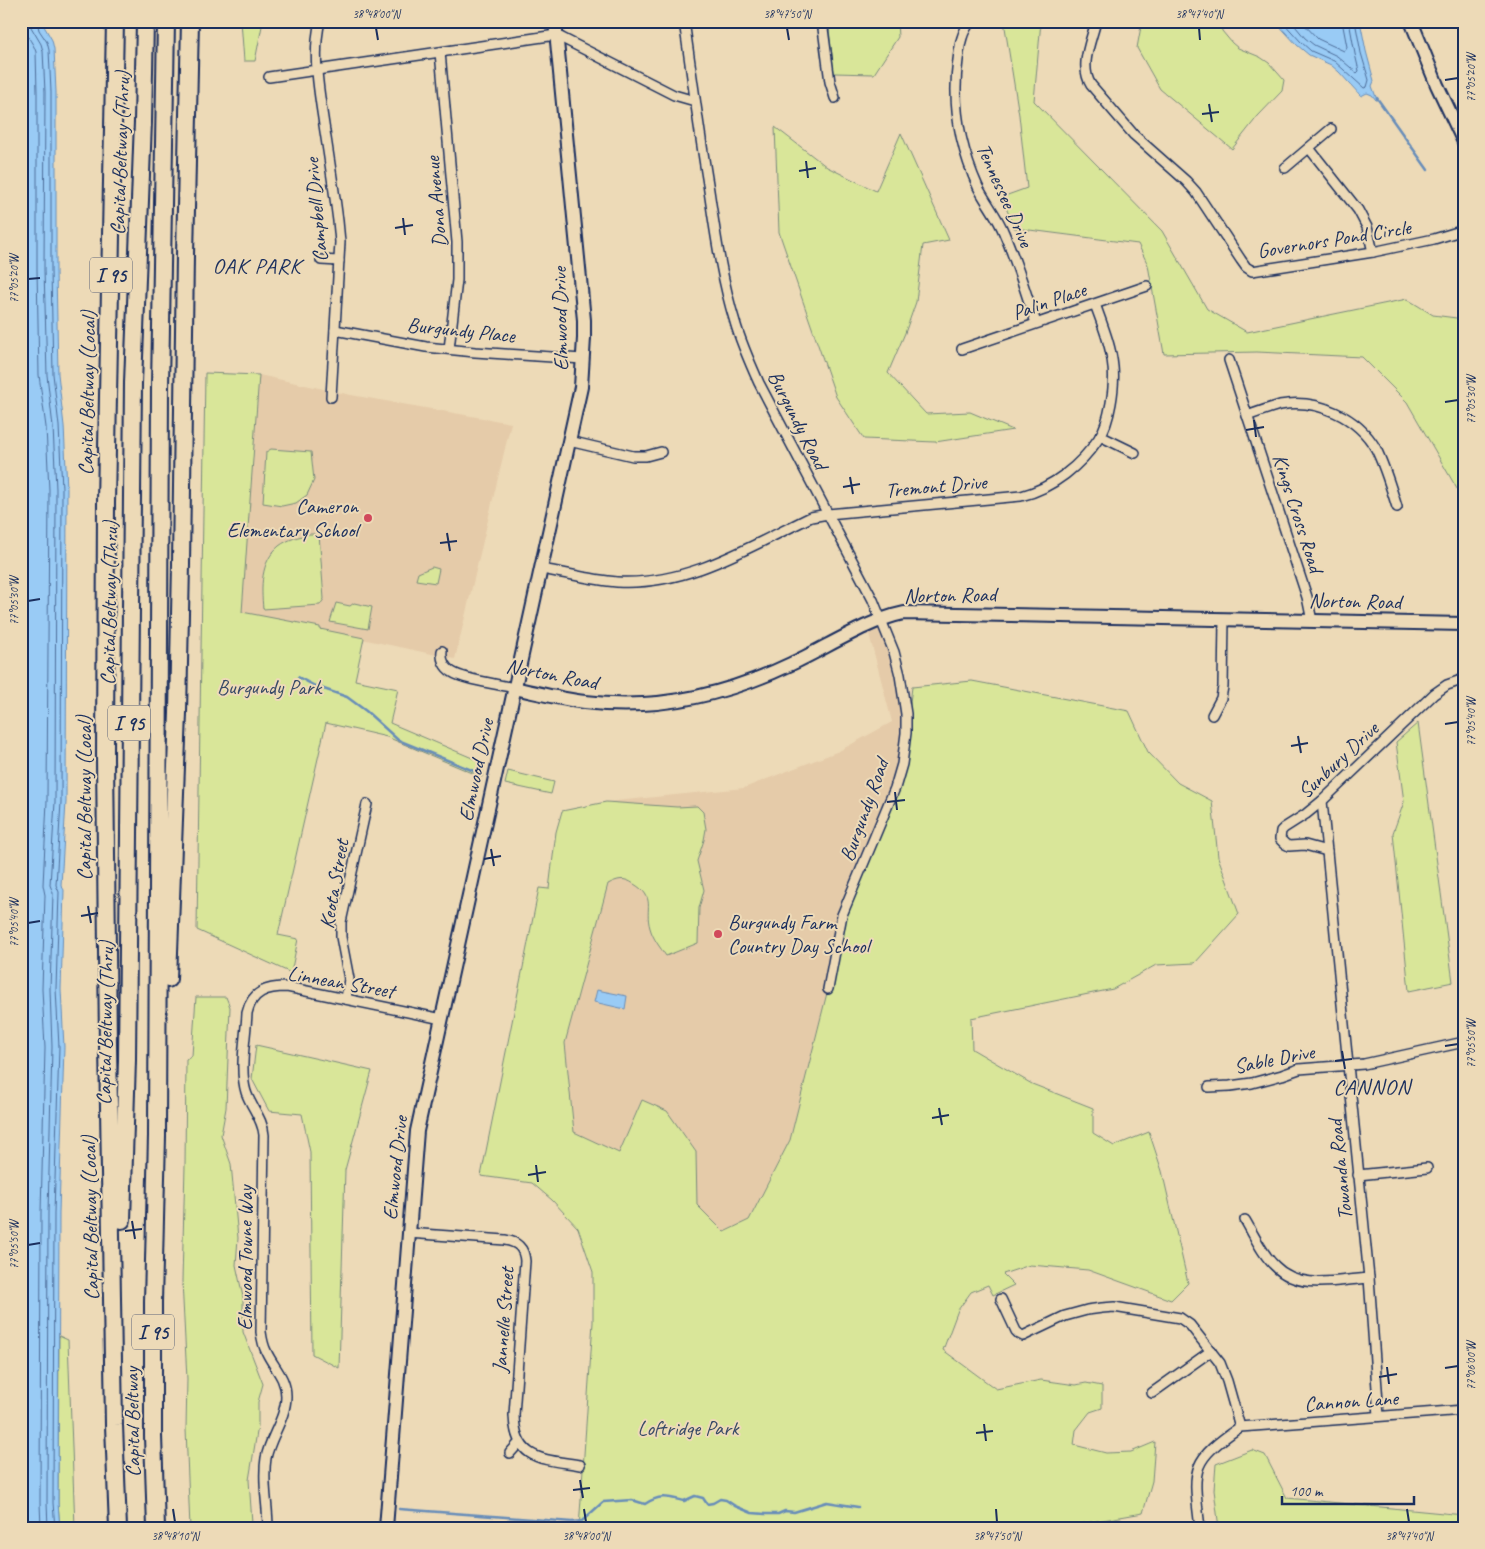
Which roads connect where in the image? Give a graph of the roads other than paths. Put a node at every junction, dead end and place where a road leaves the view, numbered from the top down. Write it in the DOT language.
graph roads {
  1 [pos="107,21"];
  2 [pos="115,21"];
  3 [pos="145,21"];
  4 [pos="166,21"];
  5 [pos="190,21"];
  6 [pos="196,21"];
  7 [pos="320,21"];
  8 [pos="555,21"];
  9 [pos="684,21"];
  10 [pos="822,21"];
  11 [pos="971,21"];
  12 [pos="1096,21"];
  13 [pos="1411,21"];
  14 [pos="556,35"];
  15 [pos="440,52"];
  16 [pos="190,70"];
  17 [pos="318,70"];
  18 [pos="269,77"];
  19 [pos="836,98"];
  20 [pos="695,101"];
  21 [pos="1331,129"];
  22 [pos="1464,142"];
  23 [pos="1309,148"];
  24 [pos="114,154"];
  25 [pos="1285,168"];
  26 [pos="1464,230"];
  27 [pos="1373,252"];
  28 [pos="321,260"];
  29 [pos="339,261"];
  30 [pos="1147,286"];
  31 [pos="1095,304"];
  32 [pos="1036,323"];
  33 [pos="335,330"];
  34 [pos="449,349"];
  35 [pos="962,349"];
  36 [pos="583,359"];
  37 [pos="1229,360"];
  38 [pos="331,397"];
  39 [pos="1248,416"];
  40 [pos="1100,436"];
  41 [pos="569,441"];
  42 [pos="661,452"];
  43 [pos="1136,454"];
  44 [pos="1397,507"];
  45 [pos="828,514"];
  46 [pos="541,569"];
  47 [pos="1224,619"];
  48 [pos="882,620"];
  49 [pos="1312,620"];
  50 [pos="1464,624"];
  51 [pos="442,651"];
  52 [pos="1464,679"];
  53 [pos="514,688"];
  54 [pos="1212,715"];
  55 [pos="1322,801"];
  56 [pos="367,804"];
  57 [pos="1327,851"];
  58 [pos="828,989"];
  59 [pos="346,999"];
  60 [pos="247,1013"];
  61 [pos="442,1019"];
  62 [pos="1464,1042"];
  63 [pos="1348,1065"];
  64 [pos="1209,1087"];
  65 [pos="157,1136"];
  66 [pos="1427,1168"];
  67 [pos="1358,1175"];
  68 [pos="1245,1220"];
  69 [pos="408,1233"];
  70 [pos="1369,1278"];
  71 [pos="1000,1299"];
  72 [pos="1211,1350"];
  73 [pos="1152,1393"];
  74 [pos="1464,1410"];
  75 [pos="1379,1416"];
  76 [pos="114,1425"];
  77 [pos="1240,1427"];
  78 [pos="519,1443"];
  79 [pos="510,1453"];
  80 [pos="580,1465"];
  81 [pos="118,1528"];
  82 [pos="156,1528"];
  83 [pos="268,1528"];
  84 [pos="386,1528"];
  85 [pos="1200,1528"];
  1 -- 24 [label="highway"];
  2 -- 24 [label="highway, Capital Beltway (Local) / I 95"];
  3 -- 76 [label="highway, Capital Beltway (Thru) / I 95"];
  4 -- 65 [label="highway, Capital Beltway (Thru) / I 95"];
  5 -- 16 [label="highway, I 95"];
  6 -- 16 [label="highway"];
  7 -- 17 [label="street, Campbell Drive"];
  8 -- 14 [label="street, Elmwood Drive"];
  9 -- 20 [label="street, Burgundy Road"];
  10 -- 19 [label="street"];
  11 -- 32 [label="street, Tennessee Drive"];
  12 -- 27 [label="street, Governors Pond Circle"];
  13 -- 22 [label="street"];
  14 -- 15 [label="street"];
  14 -- 20 [label="street"];
  14 -- 36 [label="street, Elmwood Drive"];
  15 -- 17 [label="street"];
  15 -- 34 [label="street, Dona Avenue"];
  16 -- 65 [label="highway, I 95"];
  17 -- 18 [label="street"];
  17 -- 29 [label="street, Campbell Drive"];
  20 -- 45 [label="street, Burgundy Road"];
  21 -- 23 [label="street"];
  23 -- 25 [label="street"];
  23 -- 27 [label="street"];
  24 -- 76 [label="highway, Capital Beltway (Local) / I 95"];
  26 -- 27 [label="street, Governors Pond Circle"];
  28 -- 29 [label="street"];
  29 -- 33 [label="street, Campbell Drive"];
  30 -- 31 [label="street, Palin Place"];
  31 -- 32 [label="street, Palin Place"];
  31 -- 40 [label="street, Tremont Drive"];
  32 -- 35 [label="street, Palin Place"];
  33 -- 34 [label="street, Burgundy Place"];
  33 -- 38 [label="street, Campbell Drive"];
  34 -- 36 [label="street, Burgundy Place"];
  36 -- 41 [label="street, Elmwood Drive"];
  37 -- 39 [label="street, Kings Cross Road"];
  39 -- 44 [label="street"];
  39 -- 49 [label="street, Kings Cross Road"];
  40 -- 43 [label="street"];
  40 -- 45 [label="street, Tremont Drive"];
  41 -- 42 [label="street"];
  41 -- 46 [label="street, Elmwood Drive"];
  45 -- 46 [label="street, Tremont Drive"];
  45 -- 48 [label="street, Burgundy Road"];
  46 -- 53 [label="street, Elmwood Drive"];
  47 -- 48 [label="street, Norton Road"];
  47 -- 49 [label="street, Norton Road"];
  47 -- 54 [label="street"];
  48 -- 53 [label="street, Norton Road"];
  48 -- 58 [label="street, Burgundy Road"];
  49 -- 50 [label="street, Norton Road"];
  51 -- 53 [label="street, Norton Road"];
  52 -- 55 [label="street, Sunbury Drive"];
  53 -- 61 [label="street, Elmwood Drive"];
  55 -- 57 [label="street, Towanda Road"];
  55 -- 57 [label="street, Sunbury Drive"];
  56 -- 59 [label="street, Keota Street"];
  57 -- 63 [label="street, Towanda Road"];
  59 -- 60 [label="street, Linnean Street"];
  59 -- 61 [label="street, Linnean Street"];
  60 -- 83 [label="street, Elmwood Towne Way"];
  61 -- 69 [label="street, Elmwood Drive"];
  62 -- 63 [label="street, Sable Drive"];
  63 -- 64 [label="street, Sable Drive"];
  63 -- 67 [label="street, Towanda Road"];
  65 -- 82 [label="highway, Capital Beltway / I 95"];
  66 -- 67 [label="street"];
  67 -- 70 [label="street, Towanda Road"];
  68 -- 70 [label="street"];
  69 -- 78 [label="street, Jannelle Street"];
  69 -- 84 [label="street, Elmwood Drive"];
  70 -- 75 [label="street, Towanda Road"];
  71 -- 72 [label="street"];
  72 -- 73 [label="street"];
  72 -- 77 [label="street"];
  74 -- 75 [label="street, Cannon Lane"];
  75 -- 77 [label="street, Cannon Lane"];
  76 -- 81 [label="highway, Capital Beltway / I 95"];
  77 -- 85 [label="street"];
  78 -- 79 [label="street"];
  78 -- 80 [label="street"];
}
